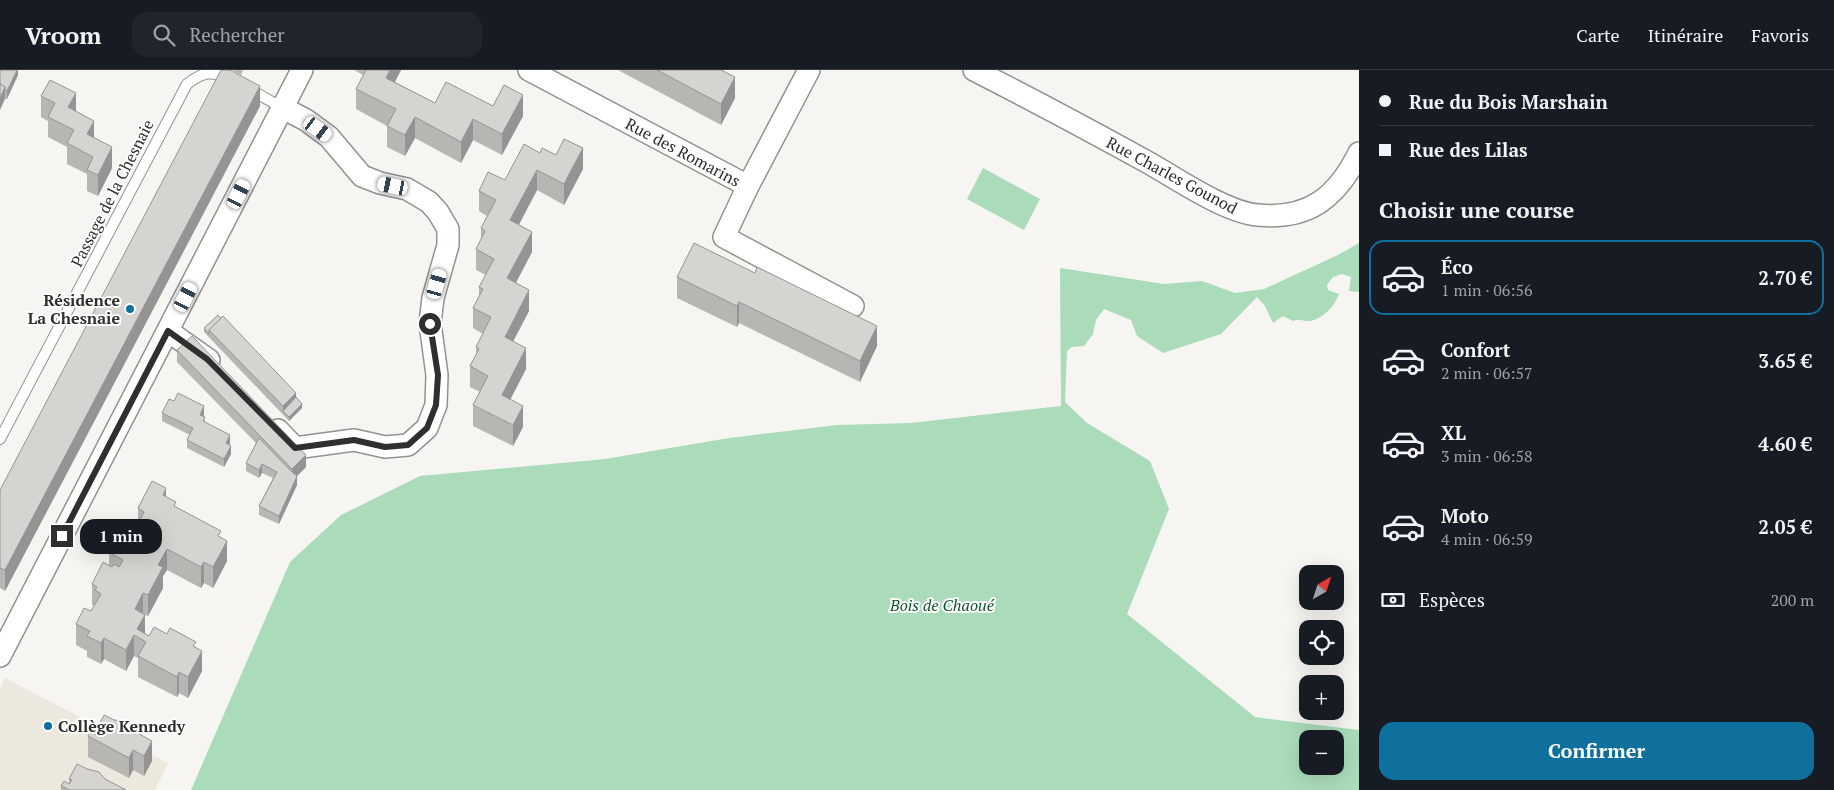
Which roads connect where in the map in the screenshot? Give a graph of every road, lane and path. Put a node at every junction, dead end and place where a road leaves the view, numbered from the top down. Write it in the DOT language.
graph roads {
  1 [pos="302,70"];
  2 [pos="529,70"];
  3 [pos="809,70"];
  4 [pos="974,70"];
  5 [pos="283,108"];
  6 [pos="1359,153"];
  7 [pos="748,186"];
  8 [pos="853,306"];
  9 [pos="168,331"];
  10 [pos="221,372"];
  11 [pos="261,414"];
  12 [pos="0,439"];
  13 [pos="0,656"];
  1 -- 5 [label="street"];
  2 -- 7 [label="street, Rue des Romarins"];
  3 -- 7 [label="street, Rue des Romarins"];
  4 -- 6 [label="street, Rue Charles Gounod"];
  5 -- 9 [label="street"];
  5 -- 11 [label="street"];
  5 -- 12 [label="lane, Passage de la Chesnaie"];
  7 -- 8 [label="street"];
  9 -- 10 [label="street"];
  9 -- 13 [label="street"];
}
